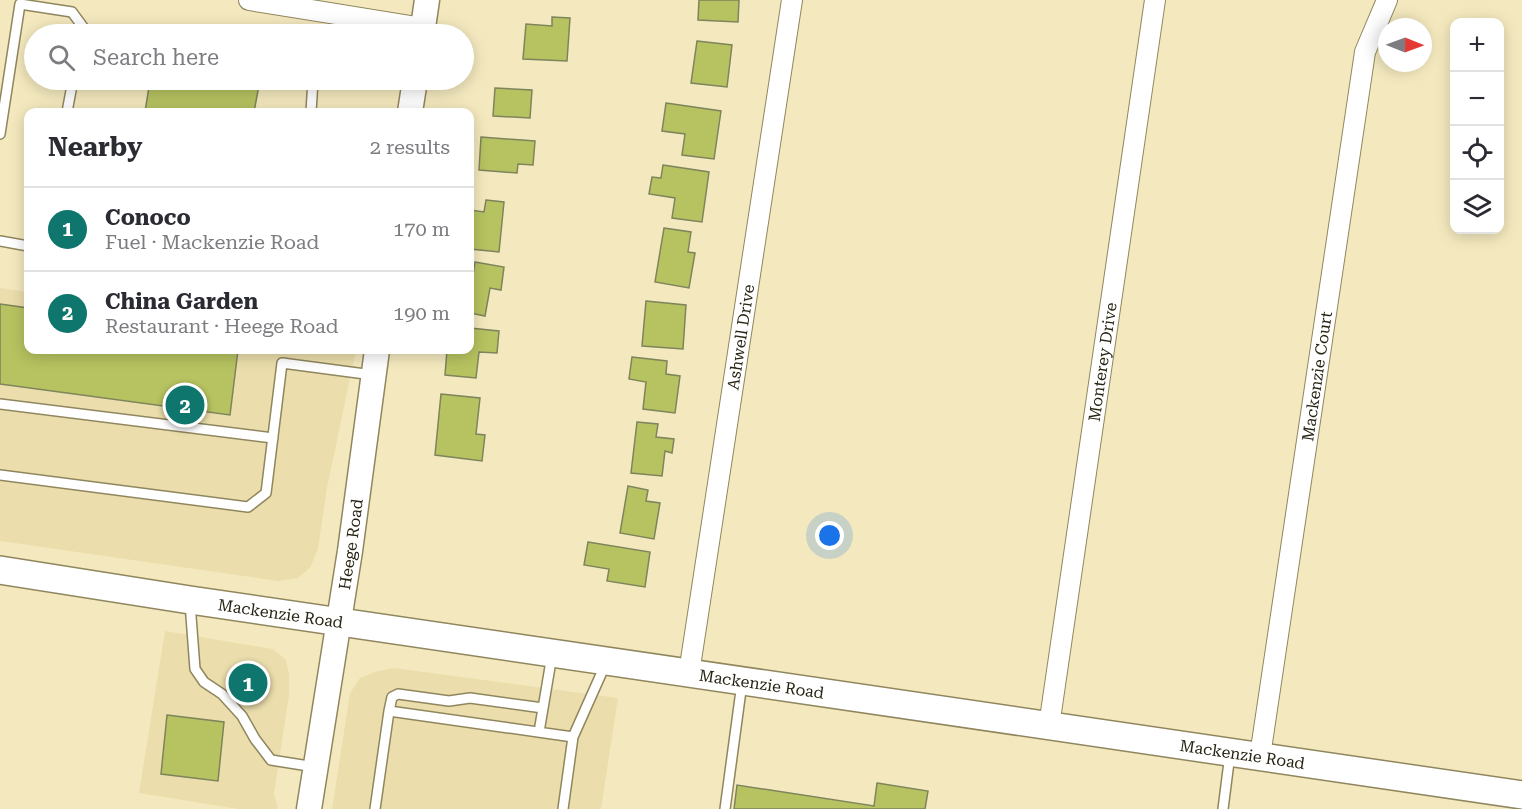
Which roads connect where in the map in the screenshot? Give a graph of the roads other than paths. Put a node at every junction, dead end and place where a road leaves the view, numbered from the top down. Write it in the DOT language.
graph roads {
  1 [pos="249,0"];
  2 [pos="427,0"];
  3 [pos="792,0"];
  4 [pos="1155,0"];
  5 [pos="1387,0"];
  6 [pos="81,24"];
  7 [pos="383,24"];
  8 [pos="423,24"];
  9 [pos="71,90"];
  10 [pos="312,90"];
  11 [pos="413,90"];
  12 [pos="68,108"];
  13 [pos="311,108"];
  14 [pos="411,108"];
  15 [pos="0,134"];
  16 [pos="0,241"];
  17 [pos="24,245"];
  18 [pos="377,354"];
  19 [pos="374,375"];
  20 [pos="0,404"];
  21 [pos="273,438"];
  22 [pos="0,475"];
  23 [pos="0,570"];
  24 [pos="190,600"];
  25 [pos="339,621"];
  26 [pos="552,652"];
  27 [pos="608,661"];
  28 [pos="689,673"];
  29 [pos="743,681"];
  30 [pos="543,708"];
  31 [pos="389,711"];
  32 [pos="1049,726"];
  33 [pos="539,732"];
  34 [pos="573,737"];
  35 [pos="1230,752"];
  36 [pos="1260,756"];
  37 [pos="315,767"];
  38 [pos="1522,795"];
  39 [pos="309,809"];
  40 [pos="375,809"];
  41 [pos="562,809"];
  42 [pos="725,809"];
  43 [pos="1223,809"];
  1 -- 7 [label="street"];
  2 -- 8 [label="street"];
  3 -- 28 [label="street, Ashwell Drive"];
  4 -- 32 [label="street, Monterey Drive"];
  5 -- 36 [label="street, Mackenzie Court"];
  6 -- 15 [label="lane"];
  9 -- 12 [label="lane"];
  10 -- 13 [label="lane"];
  11 -- 14 [label="street"];
  16 -- 17 [label="lane"];
  18 -- 19 [label="street, Heege Road"];
  19 -- 21 [label="lane"];
  19 -- 25 [label="street, Heege Road"];
  20 -- 21 [label="lane"];
  21 -- 22 [label="lane"];
  23 -- 24 [label="main road, Mackenzie Road"];
  24 -- 25 [label="main road, Mackenzie Road"];
  24 -- 37 [label="lane"];
  25 -- 26 [label="main road, Mackenzie Road"];
  25 -- 37 [label="street, Heege Road"];
  26 -- 27 [label="main road, Mackenzie Road"];
  26 -- 30 [label="lane"];
  27 -- 28 [label="main road, Mackenzie Road"];
  27 -- 34 [label="lane"];
  28 -- 29 [label="main road, Mackenzie Road"];
  29 -- 32 [label="main road, Mackenzie Road"];
  29 -- 42 [label="lane"];
  30 -- 31 [label="lane"];
  30 -- 33 [label="lane"];
  31 -- 33 [label="lane"];
  31 -- 40 [label="lane"];
  32 -- 35 [label="main road, Mackenzie Road"];
  33 -- 34 [label="lane"];
  34 -- 41 [label="lane"];
  35 -- 36 [label="main road, Mackenzie Road"];
  35 -- 43 [label="lane"];
  36 -- 38 [label="main road, Mackenzie Road"];
  37 -- 39 [label="street, Heege Road"];
}
